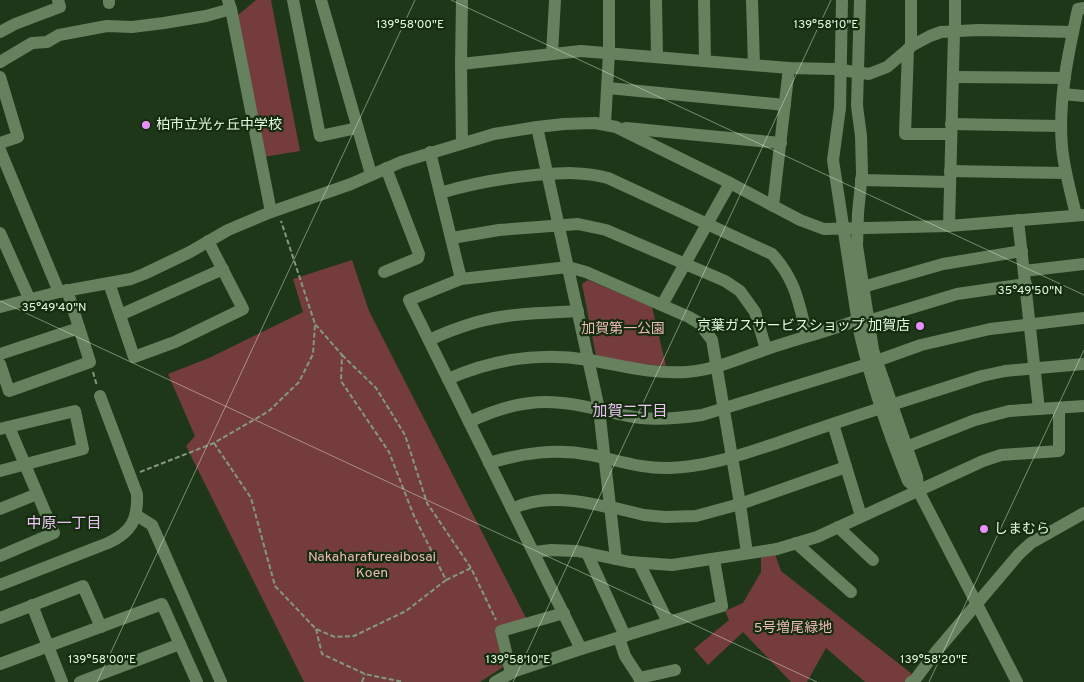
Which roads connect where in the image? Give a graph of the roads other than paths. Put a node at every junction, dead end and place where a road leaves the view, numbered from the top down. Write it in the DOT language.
graph roads {
  1 [pos="58,0"];
  2 [pos="293,0"];
  3 [pos="321,0"];
  4 [pos="462,0"];
  5 [pos="555,0"];
  6 [pos="609,0"];
  7 [pos="656,0"];
  8 [pos="704,0"];
  9 [pos="752,0"];
  10 [pos="842,0"];
  11 [pos="860,0"];
  12 [pos="911,0"];
  13 [pos="956,0"];
  14 [pos="229,4"];
  15 [pos="1084,8"];
  16 [pos="0,32"];
  17 [pos="954,32"];
  18 [pos="1073,32"];
  19 [pos="910,48"];
  20 [pos="609,53"];
  21 [pos="552,54"];
  22 [pos="657,56"];
  23 [pos="705,60"];
  24 [pos="0,62"];
  25 [pos="461,64"];
  26 [pos="754,65"];
  27 [pos="789,68"];
  28 [pos="841,70"];
  29 [pos="858,73"];
  30 [pos="0,77"];
  31 [pos="953,77"];
  32 [pos="1065,78"];
  33 [pos="608,88"];
  34 [pos="1063,94"];
  35 [pos="1084,96"];
  36 [pos="785,106"];
  37 [pos="537,126"];
  38 [pos="610,126"];
  39 [pos="1061,126"];
  40 [pos="357,128"];
  41 [pos="951,129"];
  42 [pos="0,143"];
  43 [pos="462,143"];
  44 [pos="780,143"];
  45 [pos="0,150"];
  46 [pos="430,152"];
  47 [pos="386,168"];
  48 [pos="1066,173"];
  49 [pos="372,174"];
  50 [pos="548,174"];
  51 [pos="950,176"];
  52 [pos="861,180"];
  53 [pos="730,183"];
  54 [pos="440,193"];
  55 [pos="773,206"];
  56 [pos="274,210"];
  57 [pos="1080,215"];
  58 [pos="1018,220"];
  59 [pos="708,223"];
  60 [pos="560,224"];
  61 [pos="949,226"];
  62 [pos="857,228"];
  63 [pos="844,229"];
  64 [pos="0,234"];
  65 [pos="452,238"];
  66 [pos="208,241"];
  67 [pos="1022,251"];
  68 [pos="684,264"];
  69 [pos="1084,264"];
  70 [pos="568,267"];
  71 [pos="223,270"];
  72 [pos="1024,271"];
  73 [pos="384,272"];
  74 [pos="461,279"];
  75 [pos="109,283"];
  76 [pos="1026,284"];
  77 [pos="863,287"];
  78 [pos="63,291"];
  79 [pos="29,298"];
  80 [pos="0,305"];
  81 [pos="662,305"];
  82 [pos="578,311"];
  83 [pos="120,315"];
  84 [pos="1084,318"];
  85 [pos="863,321"];
  86 [pos="1030,324"];
  87 [pos="79,328"];
  88 [pos="807,336"];
  89 [pos="429,340"];
  90 [pos="766,349"];
  91 [pos="0,354"];
  92 [pos="588,360"];
  93 [pos="872,362"];
  94 [pos="0,364"];
  95 [pos="1084,364"];
  96 [pos="717,366"];
  97 [pos="1036,368"];
  98 [pos="448,379"];
  99 [pos="100,396"];
  100 [pos="886,406"];
  101 [pos="1084,406"];
  102 [pos="599,408"];
  103 [pos="1059,408"];
  104 [pos="724,409"];
  105 [pos="1039,409"];
  106 [pos="469,422"];
  107 [pos="834,424"];
  108 [pos="4,428"];
  109 [pos="906,447"];
  110 [pos="731,458"];
  111 [pos="606,459"];
  112 [pos="489,463"];
  113 [pos="25,465"];
  114 [pos="846,467"];
  115 [pos="0,471"];
  116 [pos="918,490"];
  117 [pos="38,494"];
  118 [pos="740,504"];
  119 [pos="611,507"];
  120 [pos="0,509"];
  121 [pos="512,509"];
  122 [pos="1084,513"];
  123 [pos="136,515"];
  124 [pos="861,516"];
  125 [pos="838,527"];
  126 [pos="796,543"];
  127 [pos="534,552"];
  128 [pos="587,553"];
  129 [pos="747,553"];
  130 [pos="0,556"];
  131 [pos="616,558"];
  132 [pos="714,559"];
  133 [pos="874,560"];
  134 [pos="639,563"];
  135 [pos="0,585"];
  136 [pos="851,592"];
  137 [pos="976,604"];
  138 [pos="32,606"];
  139 [pos="564,613"];
  140 [pos="0,618"];
  141 [pos="668,622"];
  142 [pos="101,627"];
  143 [pos="622,637"];
  144 [pos="180,644"];
  145 [pos="48,647"];
  146 [pos="581,649"];
  147 [pos="0,664"];
  148 [pos="675,670"];
  149 [pos="511,673"];
  150 [pos="641,680"];
  151 [pos="62,682"];
  152 [pos="80,682"];
  153 [pos="197,682"];
  154 [pos="221,682"];
  155 [pos="495,682"];
  156 [pos="911,682"];
  157 [pos="1017,682"];
  1 -- 16 [label="street"];
  2 -- 40 [label="street"];
  3 -- 40 [label="street"];
  4 -- 25 [label="street"];
  5 -- 21 [label="street"];
  6 -- 20 [label="street"];
  7 -- 22 [label="street"];
  8 -- 23 [label="street"];
  9 -- 26 [label="street"];
  10 -- 28 [label="street"];
  11 -- 29 [label="street"];
  12 -- 19 [label="street"];
  13 -- 17 [label="street"];
  14 -- 24 [label="street"];
  14 -- 56 [label="street"];
  15 -- 18 [label="street"];
  17 -- 18 [label="street"];
  17 -- 19 [label="street"];
  17 -- 31 [label="street"];
  18 -- 32 [label="street"];
  19 -- 29 [label="street"];
  19 -- 41 [label="street"];
  20 -- 21 [label="street"];
  20 -- 22 [label="street"];
  20 -- 33 [label="street"];
  21 -- 25 [label="street"];
  22 -- 23 [label="street"];
  23 -- 26 [label="street"];
  25 -- 43 [label="street"];
  26 -- 27 [label="street"];
  27 -- 28 [label="street"];
  27 -- 36 [label="street"];
  28 -- 29 [label="street"];
  28 -- 63 [label="street"];
  29 -- 52 [label="street"];
  30 -- 42 [label="street"];
  31 -- 32 [label="street"];
  31 -- 41 [label="street"];
  32 -- 34 [label="street"];
  33 -- 36 [label="street"];
  33 -- 38 [label="street"];
  34 -- 35 [label="street"];
  34 -- 39 [label="street"];
  36 -- 44 [label="street"];
  37 -- 38 [label="street"];
  37 -- 43 [label="street"];
  37 -- 50 [label="street"];
  38 -- 44 [label="street"];
  38 -- 53 [label="street"];
  39 -- 41 [label="street"];
  39 -- 48 [label="street"];
  40 -- 49 [label="street"];
  41 -- 51 [label="street"];
  43 -- 46 [label="street"];
  44 -- 55 [label="street"];
  45 -- 78 [label="street"];
  46 -- 47 [label="street"];
  46 -- 54 [label="street"];
  47 -- 49 [label="street"];
  47 -- 73 [label="street"];
  48 -- 51 [label="street"];
  48 -- 57 [label="street"];
  49 -- 56 [label="street"];
  50 -- 54 [label="street"];
  50 -- 59 [label="street"];
  50 -- 60 [label="street"];
  51 -- 52 [label="street"];
  51 -- 61 [label="street"];
  52 -- 62 [label="street"];
  53 -- 55 [label="street"];
  53 -- 59 [label="street"];
  54 -- 65 [label="street"];
  55 -- 63 [label="street"];
  56 -- 66 [label="street"];
  57 -- 58 [label="street"];
  58 -- 61 [label="street"];
  58 -- 67 [label="street"];
  59 -- 68 [label="street"];
  59 -- 88 [label="street"];
  60 -- 65 [label="street"];
  60 -- 68 [label="street"];
  60 -- 70 [label="street"];
  61 -- 62 [label="street"];
  62 -- 63 [label="street"];
  62 -- 77 [label="street"];
  63 -- 85 [label="street"];
  64 -- 79 [label="street"];
  65 -- 74 [label="street"];
  66 -- 71 [label="street"];
  66 -- 75 [label="street"];
  67 -- 72 [label="street"];
  67 -- 77 [label="street"];
  68 -- 81 [label="street"];
  68 -- 90 [label="street"];
  69 -- 72 [label="street"];
  70 -- 74 [label="street"];
  70 -- 81 [label="street"];
  70 -- 82 [label="street"];
  71 -- 83 [label="street"];
  71 -- 83 [label="street"];
  72 -- 76 [label="street"];
  74 -- 89 [label="street"];
  75 -- 78 [label="street"];
  75 -- 83 [label="street"];
  76 -- 85 [label="street"];
  76 -- 86 [label="street"];
  77 -- 85 [label="street"];
  78 -- 79 [label="street"];
  78 -- 87 [label="street"];
  79 -- 80 [label="street"];
  81 -- 96 [label="street"];
  82 -- 89 [label="street"];
  82 -- 92 [label="street"];
  84 -- 86 [label="street"];
  85 -- 88 [label="street"];
  85 -- 93 [label="street"];
  86 -- 93 [label="street"];
  86 -- 97 [label="street"];
  87 -- 91 [label="street"];
  87 -- 94 [label="street"];
  88 -- 90 [label="street"];
  89 -- 98 [label="street"];
  90 -- 96 [label="street"];
  92 -- 96 [label="street"];
  92 -- 98 [label="street"];
  92 -- 102 [label="street"];
  93 -- 100 [label="street"];
  93 -- 104 [label="street"];
  95 -- 97 [label="street"];
  96 -- 104 [label="street"];
  97 -- 100 [label="street"];
  97 -- 105 [label="street"];
  98 -- 106 [label="street"];
  99 -- 123 [label="street"];
  100 -- 107 [label="street"];
  100 -- 109 [label="street"];
  100 -- 116 [label="street"];
  101 -- 103 [label="street"];
  102 -- 104 [label="street"];
  102 -- 106 [label="street"];
  102 -- 111 [label="street"];
  103 -- 105 [label="street"];
  103 -- 116 [label="street"];
  104 -- 110 [label="street"];
  105 -- 109 [label="street"];
  106 -- 112 [label="street"];
  107 -- 110 [label="street"];
  107 -- 114 [label="street"];
  108 -- 113 [label="street"];
  108 -- 113 [label="street"];
  109 -- 116 [label="street"];
  110 -- 111 [label="street"];
  110 -- 118 [label="street"];
  111 -- 112 [label="street"];
  111 -- 119 [label="street"];
  112 -- 121 [label="street"];
  113 -- 115 [label="street"];
  113 -- 117 [label="street"];
  114 -- 118 [label="street"];
  114 -- 124 [label="street"];
  116 -- 124 [label="street"];
  116 -- 137 [label="street"];
  117 -- 120 [label="street"];
  117 -- 130 [label="street"];
  118 -- 119 [label="street"];
  118 -- 129 [label="street"];
  119 -- 121 [label="street"];
  119 -- 131 [label="street"];
  121 -- 127 [label="street"];
  122 -- 137 [label="street"];
  123 -- 135 [label="street"];
  123 -- 154 [label="street"];
  124 -- 125 [label="street"];
  125 -- 126 [label="street"];
  125 -- 133 [label="street"];
  126 -- 129 [label="street"];
  126 -- 136 [label="street"];
  127 -- 128 [label="street"];
  127 -- 139 [label="street"];
  128 -- 131 [label="street"];
  128 -- 143 [label="street"];
  129 -- 132 [label="street"];
  131 -- 134 [label="street"];
  132 -- 134 [label="street"];
  132 -- 141 [label="street"];
  134 -- 141 [label="street"];
  137 -- 156 [label="street"];
  137 -- 157 [label="street"];
  138 -- 140 [label="street"];
  138 -- 142 [label="street"];
  138 -- 145 [label="street"];
  139 -- 146 [label="street"];
  139 -- 149 [label="street"];
  141 -- 143 [label="street"];
  142 -- 144 [label="street"];
  142 -- 145 [label="street"];
  143 -- 146 [label="street"];
  143 -- 150 [label="street"];
  144 -- 152 [label="street"];
  144 -- 153 [label="street"];
  145 -- 147 [label="street"];
  145 -- 151 [label="street"];
  146 -- 149 [label="street"];
  148 -- 150 [label="street"];
  149 -- 155 [label="street"];
}
